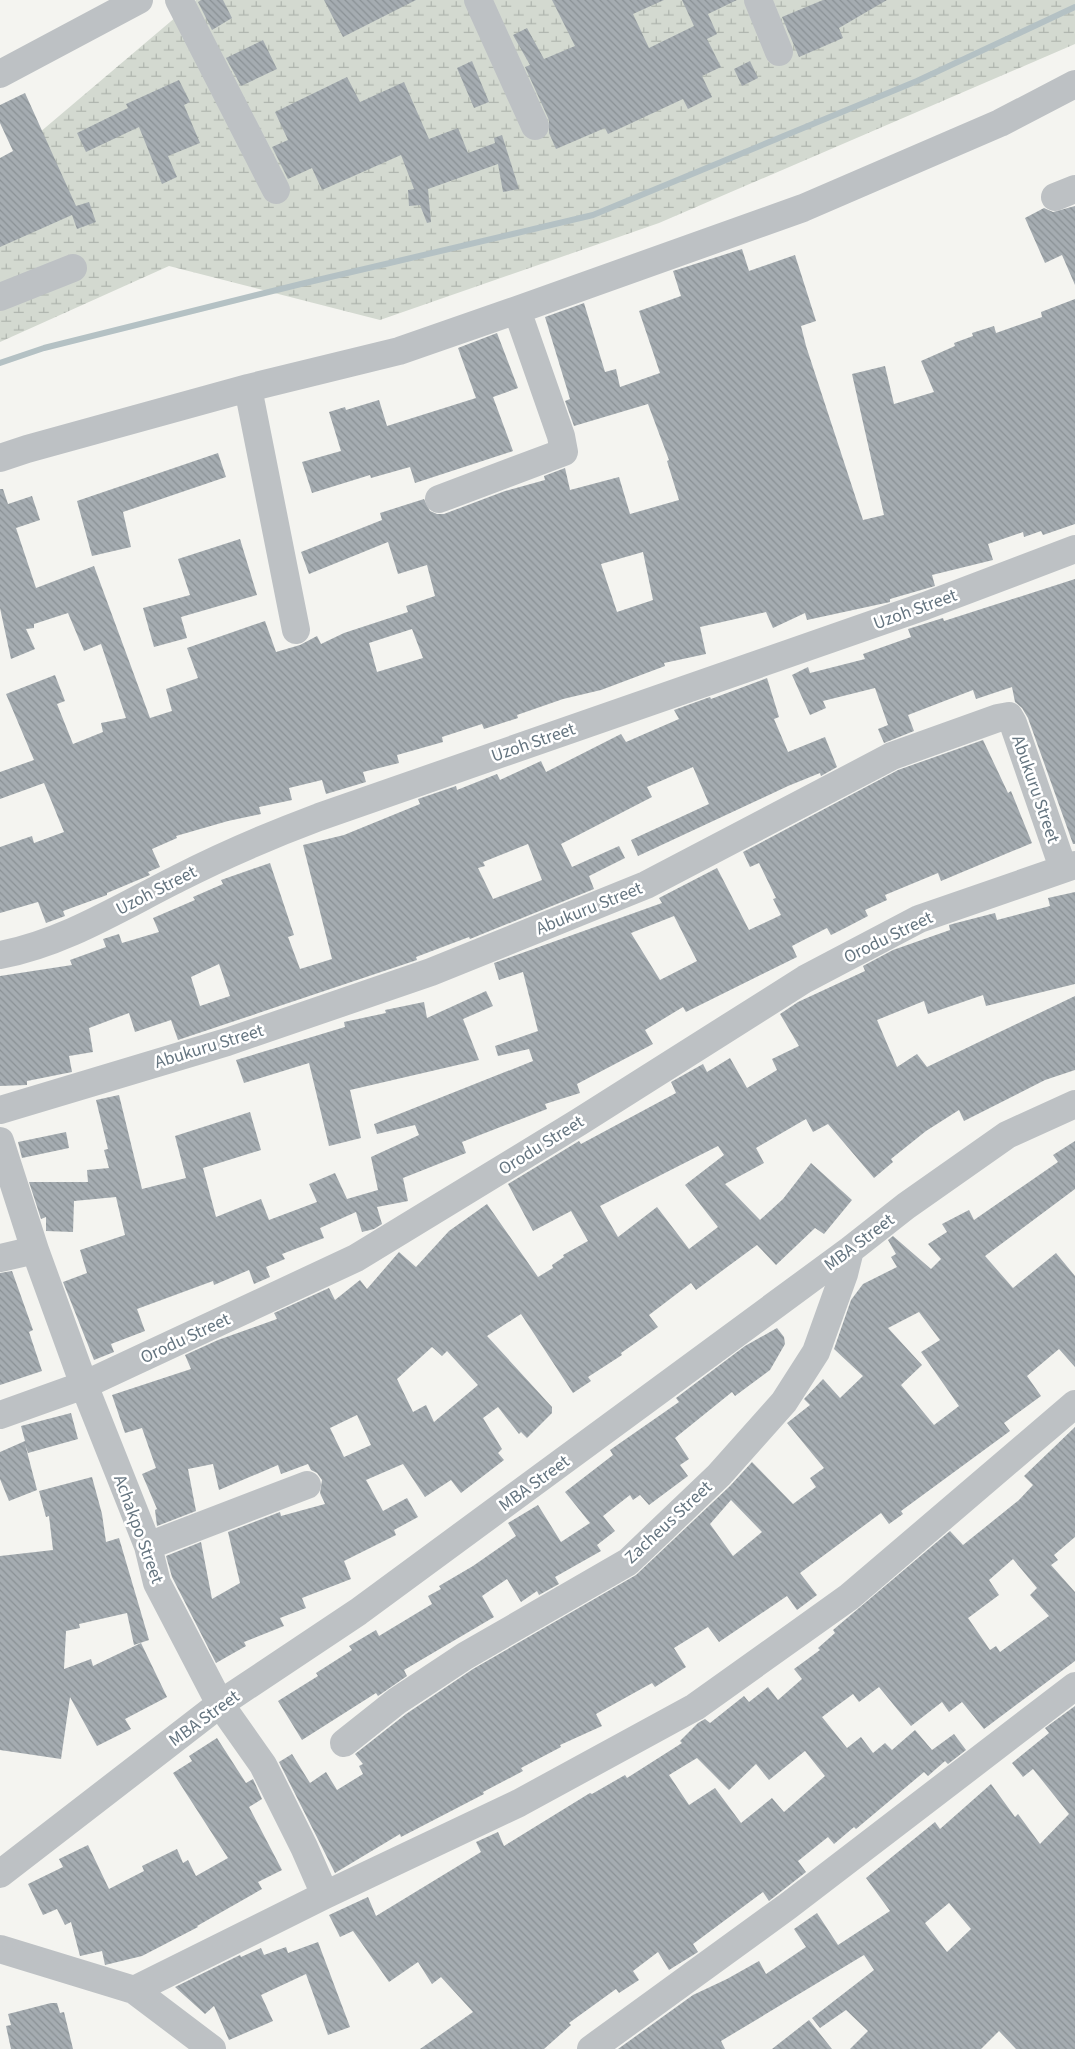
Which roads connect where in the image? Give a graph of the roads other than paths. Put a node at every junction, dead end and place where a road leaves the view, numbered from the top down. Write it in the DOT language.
graph roads {
  1 [pos="139,0"];
  2 [pos="179,0"];
  3 [pos="478,0"];
  4 [pos="767,3"];
  5 [pos="779,52"];
  6 [pos="0,74"];
  7 [pos="1075,84"];
  8 [pos="535,126"];
  9 [pos="276,190"];
  10 [pos="73,268"];
  11 [pos="0,297"];
  12 [pos="517,310"];
  13 [pos="248,388"];
  14 [pos="0,458"];
  15 [pos="439,499"];
  16 [pos="1075,549"];
  17 [pos="296,630"];
  18 [pos="1069,867"];
  19 [pos="0,955"];
  20 [pos="1075,1104"];
  21 [pos="0,1110"];
  22 [pos="0,1141"];
  23 [pos="34,1250"];
  24 [pos="850,1250"];
  25 [pos="0,1258"];
  26 [pos="84,1385"];
  27 [pos="1075,1404"];
  28 [pos="0,1415"];
  29 [pos="307,1485"];
  30 [pos="148,1546"];
  31 [pos="1075,1686"];
  32 [pos="220,1704"];
  33 [pos="344,1743"];
  34 [pos="0,1874"];
  35 [pos="324,1895"];
  36 [pos="0,1949"];
  37 [pos="134,1990"];
  38 [pos="212,2049"];
  39 [pos="591,2049"];
  1 -- 6 [label="street"];
  2 -- 9 [label="street"];
  3 -- 8 [label="street"];
  4 -- 5 [label="street"];
  7 -- 12 [label="street"];
  10 -- 11 [label="street"];
  12 -- 13 [label="street"];
  12 -- 15 [label="street"];
  13 -- 14 [label="street"];
  13 -- 17 [label="street"];
  16 -- 19 [label="street, Uzoh Street"];
  18 -- 21 [label="street, Abukuru Street"];
  18 -- 26 [label="street, Orodu Street"];
  20 -- 24 [label="street, MBA Street"];
  22 -- 23 [label="street, Achakpo Street"];
  23 -- 25 [label="street"];
  23 -- 26 [label="street, Achakpo Street"];
  24 -- 32 [label="street, MBA Street"];
  24 -- 33 [label="street, Zacheus Street"];
  26 -- 28 [label="street, Orodu Street"];
  26 -- 30 [label="street, Achakpo Street"];
  27 -- 35 [label="street"];
  29 -- 30 [label="street"];
  30 -- 32 [label="street, Achakpo Street"];
  31 -- 39 [label="street"];
  32 -- 34 [label="street, MBA Street"];
  32 -- 35 [label="street, Achakpo Street"];
  35 -- 37 [label="street"];
  36 -- 37 [label="street"];
  37 -- 38 [label="street"];
}
